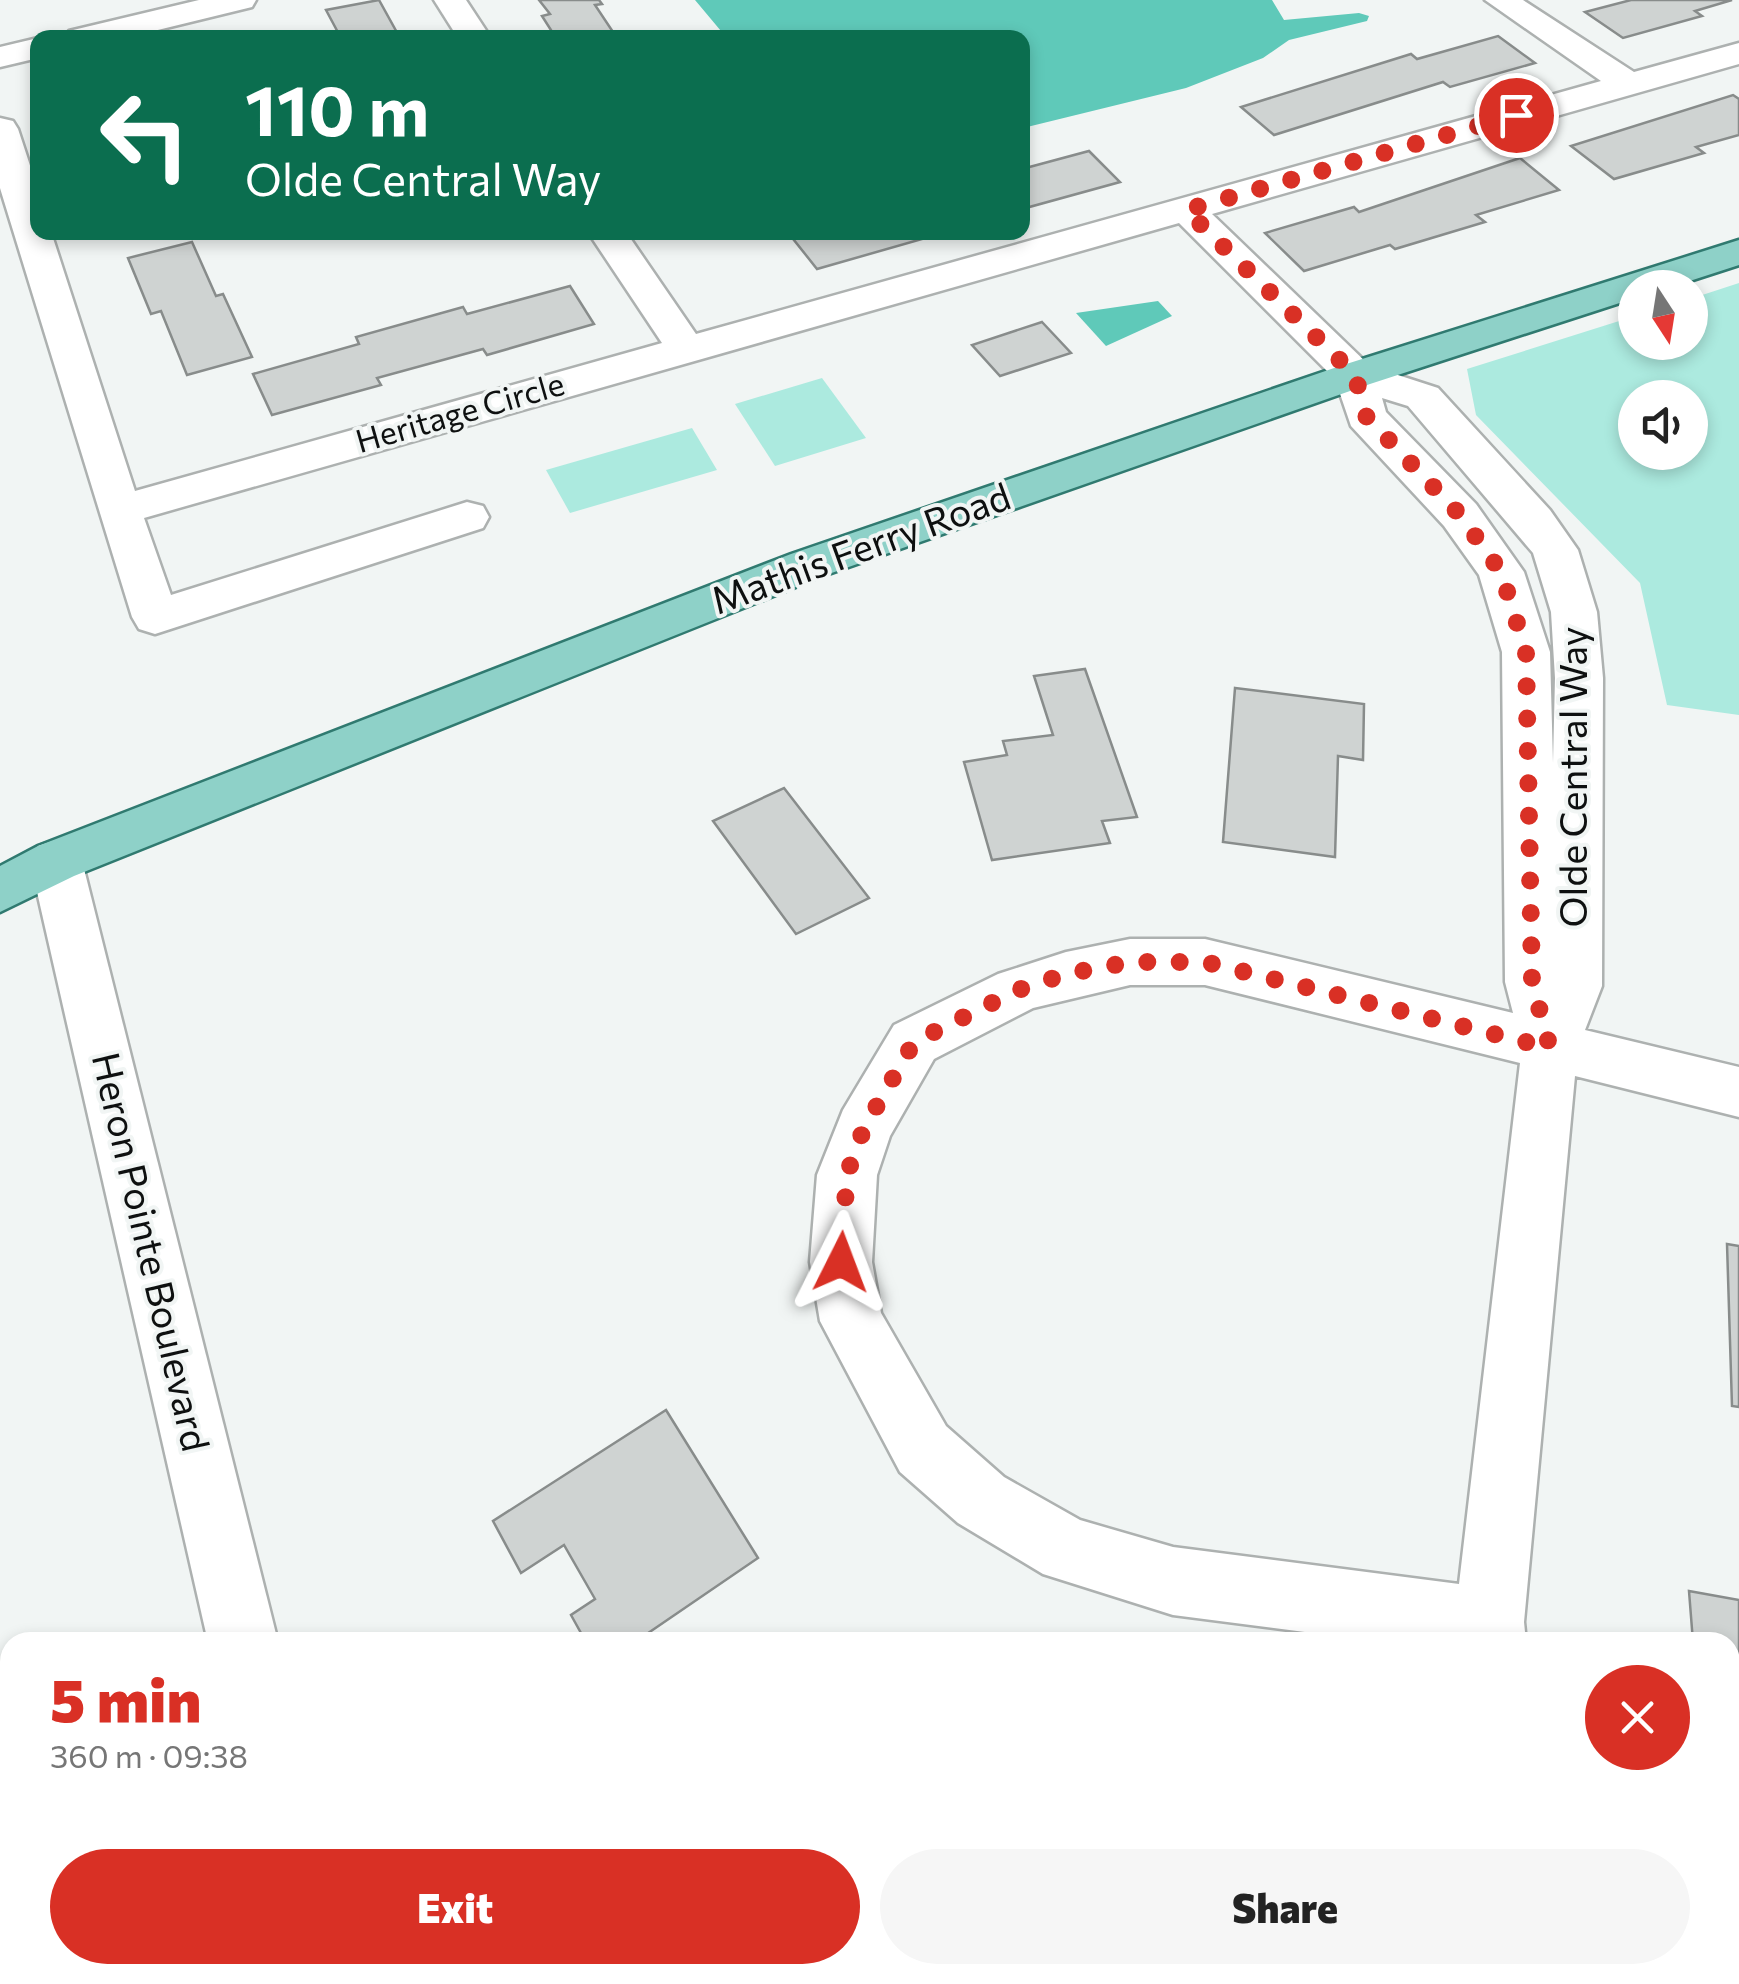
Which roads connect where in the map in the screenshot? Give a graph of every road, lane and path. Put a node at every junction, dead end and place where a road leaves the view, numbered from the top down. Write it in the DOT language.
graph roads {
  1 [pos="240,0"];
  2 [pos="450,0"];
  3 [pos="1500,0"];
  4 [pos="114,30"];
  5 [pos="471,30"];
  6 [pos="30,50"];
  7 [pos="1739,53"];
  8 [pos="0,57"];
  9 [pos="1626,83"];
  10 [pos="0,128"];
  11 [pos="1186,210"];
  12 [pos="30,224"];
  13 [pos="35,240"];
  14 [pos="612,240"];
  15 [pos="1739,252"];
  16 [pos="686,349"];
  17 [pos="1355,375"];
  18 [pos="120,510"];
  19 [pos="467,516"];
  20 [pos="56,861"];
  21 [pos="0,891"];
  22 [pos="1550,1048"];
  23 [pos="1739,1092"];
  24 [pos="242,1632"];
  25 [pos="1490,1632"];
  1 -- 4 [label="street"];
  2 -- 5 [label="street"];
  3 -- 9 [label="street"];
  6 -- 8 [label="street"];
  7 -- 9 [label="street, Heritage Circle"];
  9 -- 11 [label="street, Heritage Circle"];
  10 -- 12 [label="street"];
  11 -- 16 [label="street, Heritage Circle"];
  11 -- 17 [label="street"];
  13 -- 18 [label="street"];
  14 -- 16 [label="street"];
  15 -- 17 [label="main road, Mathis Ferry Road"];
  16 -- 18 [label="street, Heritage Circle"];
  17 -- 20 [label="main road, Mathis Ferry Road"];
  17 -- 22 [label="street, Olde Central Way"];
  18 -- 19 [label="street"];
  20 -- 21 [label="main road, Mathis Ferry Road"];
  20 -- 24 [label="street, Heron Pointe Boulevard"];
  22 -- 23 [label="street"];
  22 -- 25 [label="street, Olde Central Way"];
  22 -- 25 [label="street"];
}
